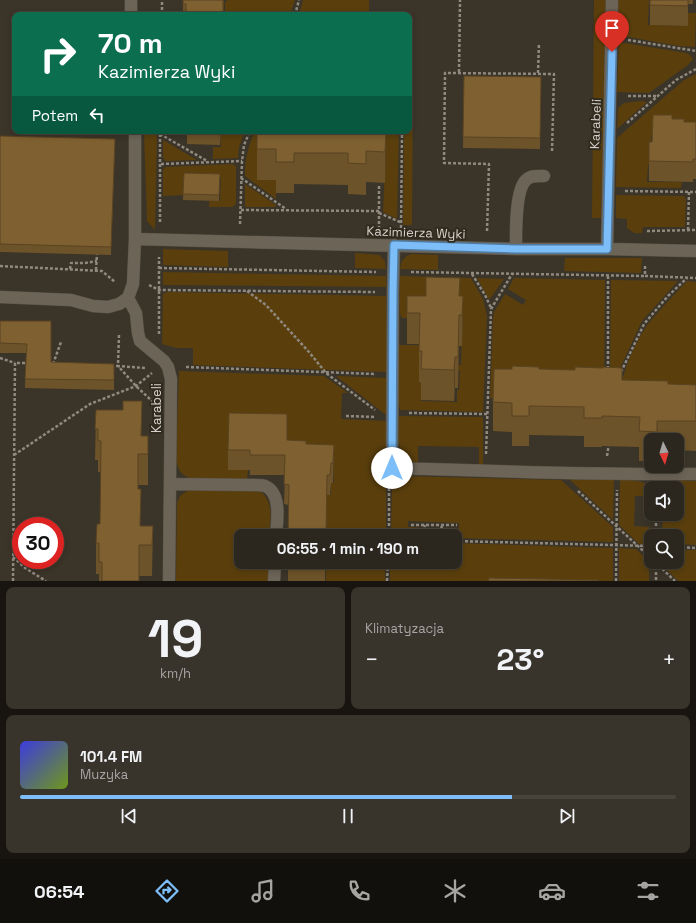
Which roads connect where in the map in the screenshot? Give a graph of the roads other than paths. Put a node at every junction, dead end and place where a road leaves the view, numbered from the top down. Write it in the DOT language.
graph roads {
  1 [pos="131,0"];
  2 [pos="612,0"];
  3 [pos="131,12"];
  4 [pos="135,134"];
  5 [pos="544,176"];
  6 [pos="135,238"];
  7 [pos="394,245"];
  8 [pos="516,249"];
  9 [pos="607,249"];
  10 [pos="696,251"];
  11 [pos="0,297"];
  12 [pos="128,298"];
  13 [pos="696,474"];
  14 [pos="170,484"];
  15 [pos="276,529"];
  16 [pos="275,569"];
  17 [pos="169,581"];
  18 [pos="274,581"];
  1 -- 3 [label="street"];
  2 -- 9 [label="street, Karabeli"];
  4 -- 6 [label="street"];
  5 -- 8 [label="street"];
  6 -- 7 [label="street, Kazimierza Wyki"];
  6 -- 12 [label="street"];
  7 -- 8 [label="street, Kazimierza Wyki"];
  7 -- 13 [label="street"];
  8 -- 9 [label="street, Kazimierza Wyki"];
  9 -- 10 [label="street, Kazimierza Wyki"];
  11 -- 12 [label="street"];
  12 -- 14 [label="street, Karabeli"];
  14 -- 15 [label="street"];
  14 -- 17 [label="street, Karabeli"];
  16 -- 18 [label="street"];
}
